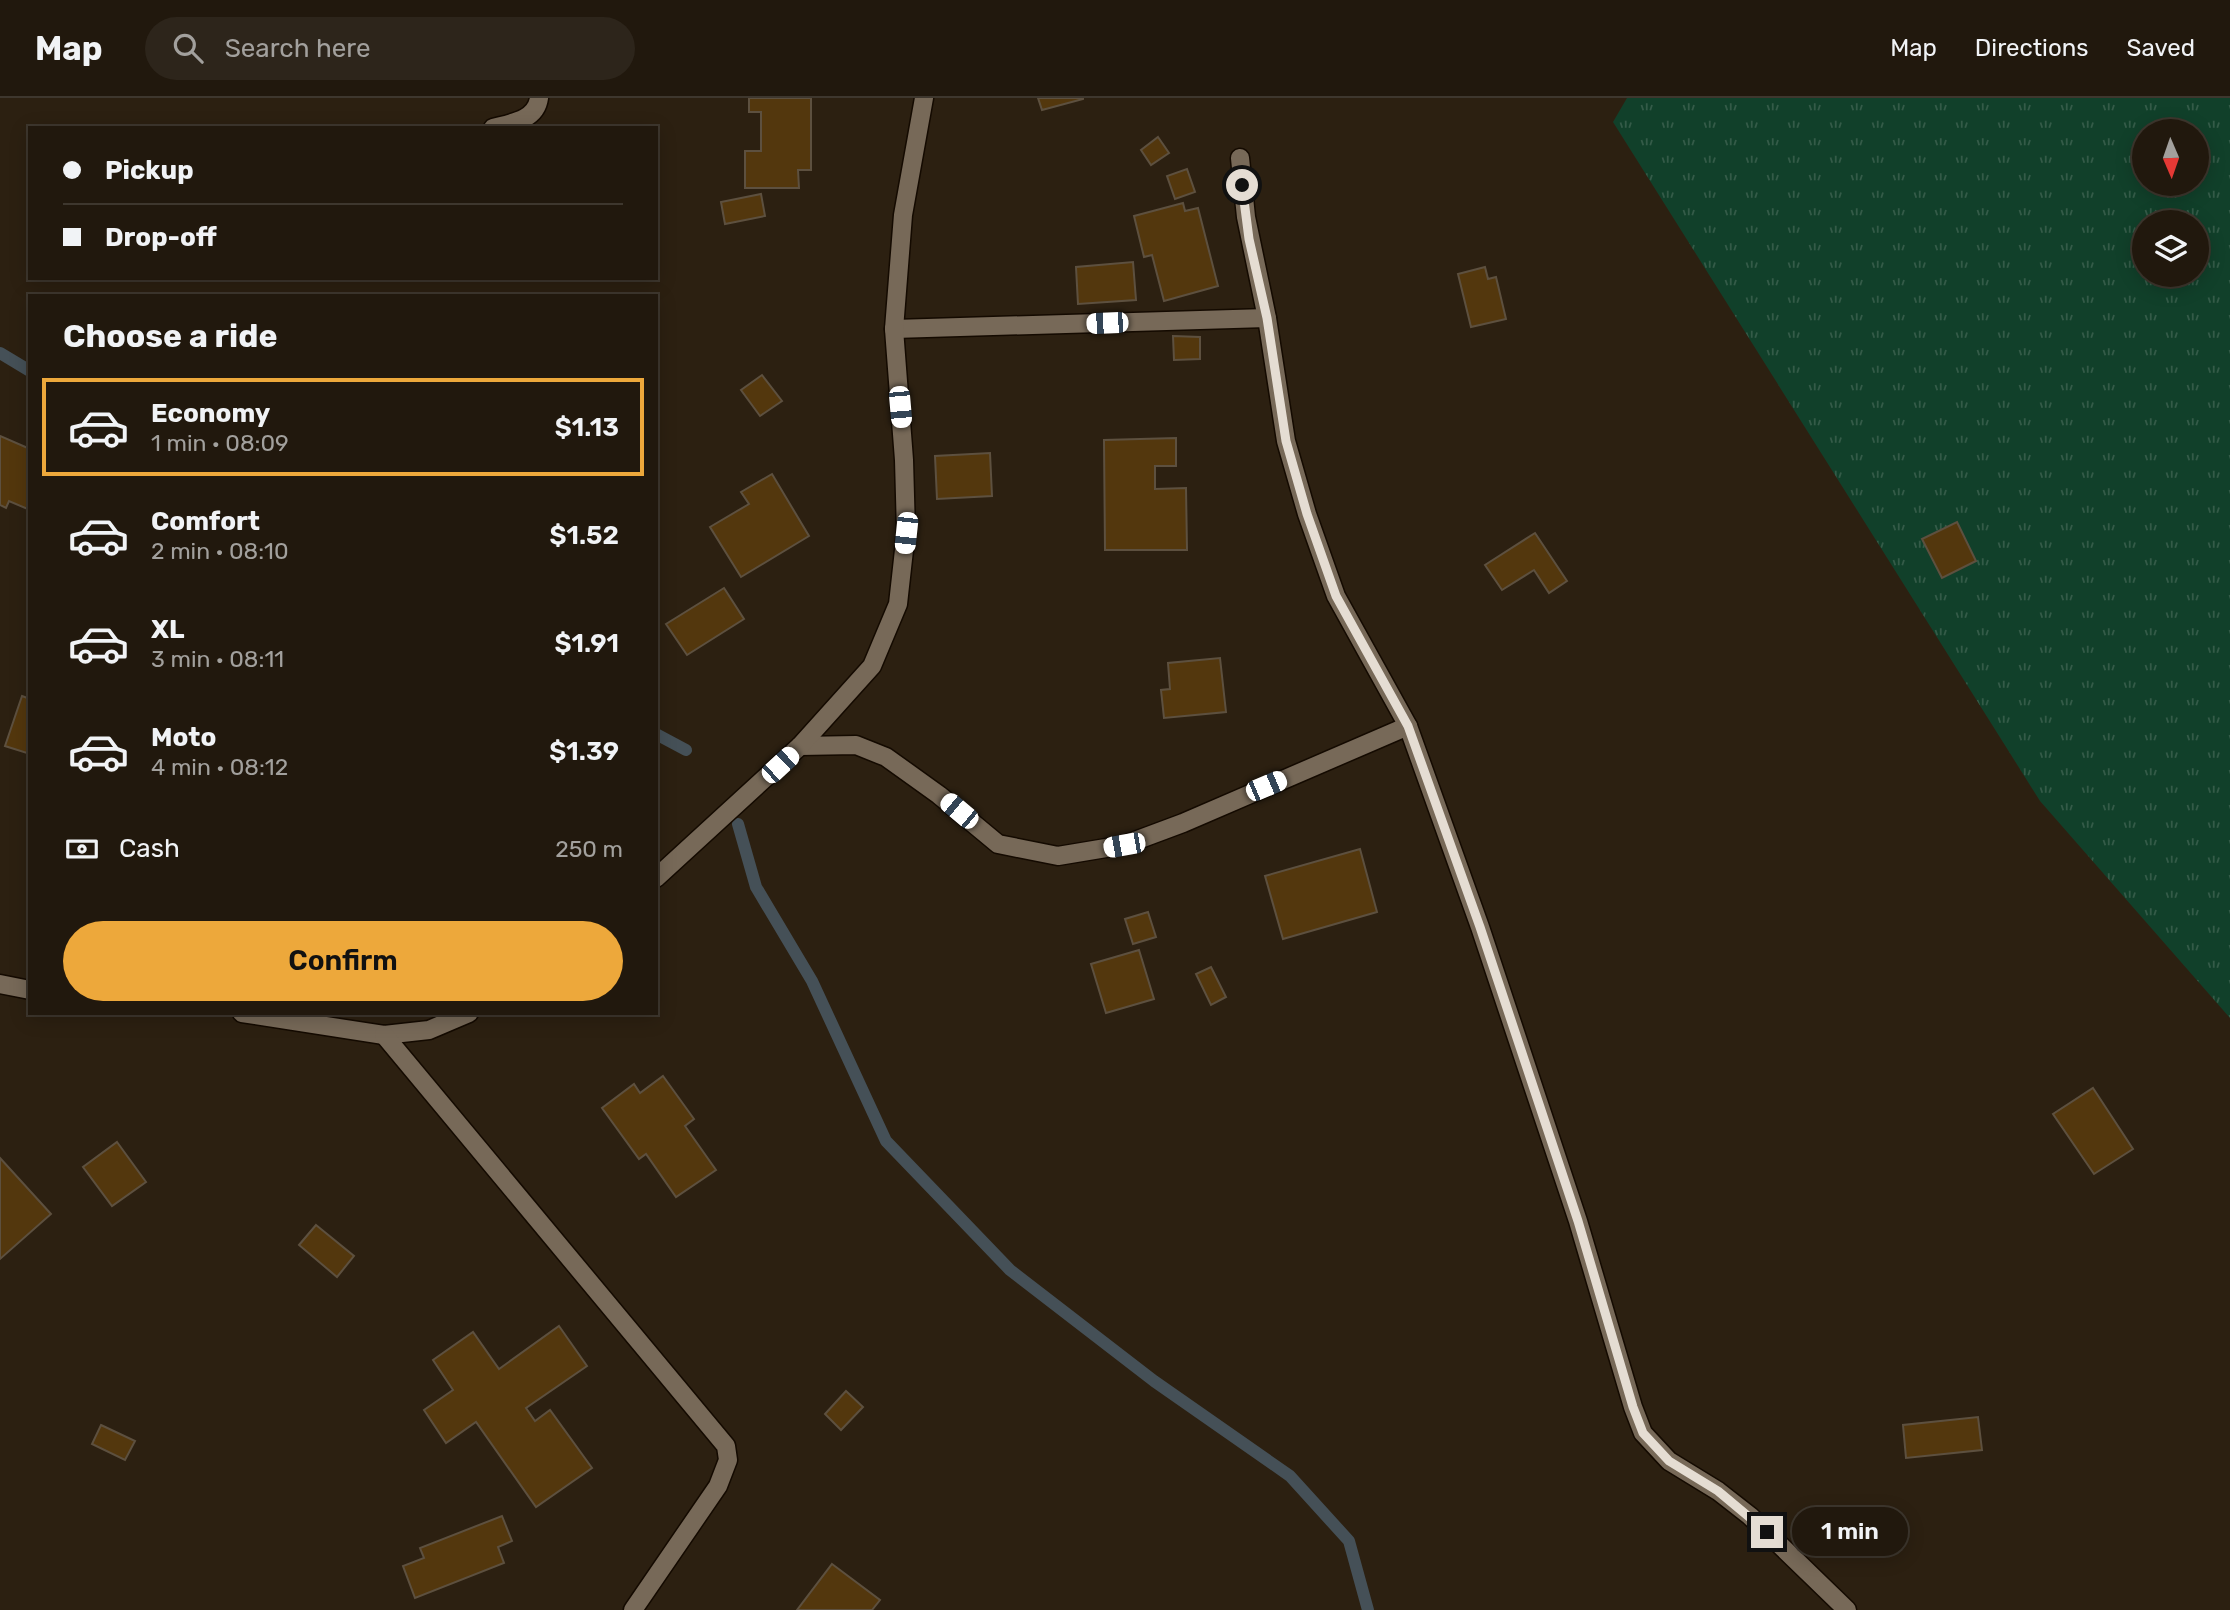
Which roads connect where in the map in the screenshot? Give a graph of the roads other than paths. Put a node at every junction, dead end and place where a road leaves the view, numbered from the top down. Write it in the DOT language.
graph roads {
  1 [pos="539,98"];
  2 [pos="924,98"];
  3 [pos="499,126"];
  4 [pos="1240,158"];
  5 [pos="1267,318"];
  6 [pos="894,329"];
  7 [pos="1408,726"];
  8 [pos="800,746"];
  9 [pos="658,876"];
  10 [pos="0,984"];
  11 [pos="28,990"];
  12 [pos="255,1015"];
  13 [pos="464,1015"];
  14 [pos="384,1035"];
  15 [pos="632,1610"];
  16 [pos="1847,1610"];
  1 -- 3 [label="street"];
  2 -- 6 [label="street"];
  4 -- 5 [label="street"];
  5 -- 6 [label="street"];
  5 -- 7 [label="street"];
  6 -- 8 [label="street"];
  7 -- 8 [label="street"];
  7 -- 16 [label="street"];
  8 -- 9 [label="street"];
  10 -- 11 [label="street"];
  12 -- 14 [label="street"];
  13 -- 14 [label="street"];
  14 -- 15 [label="street"];
}
